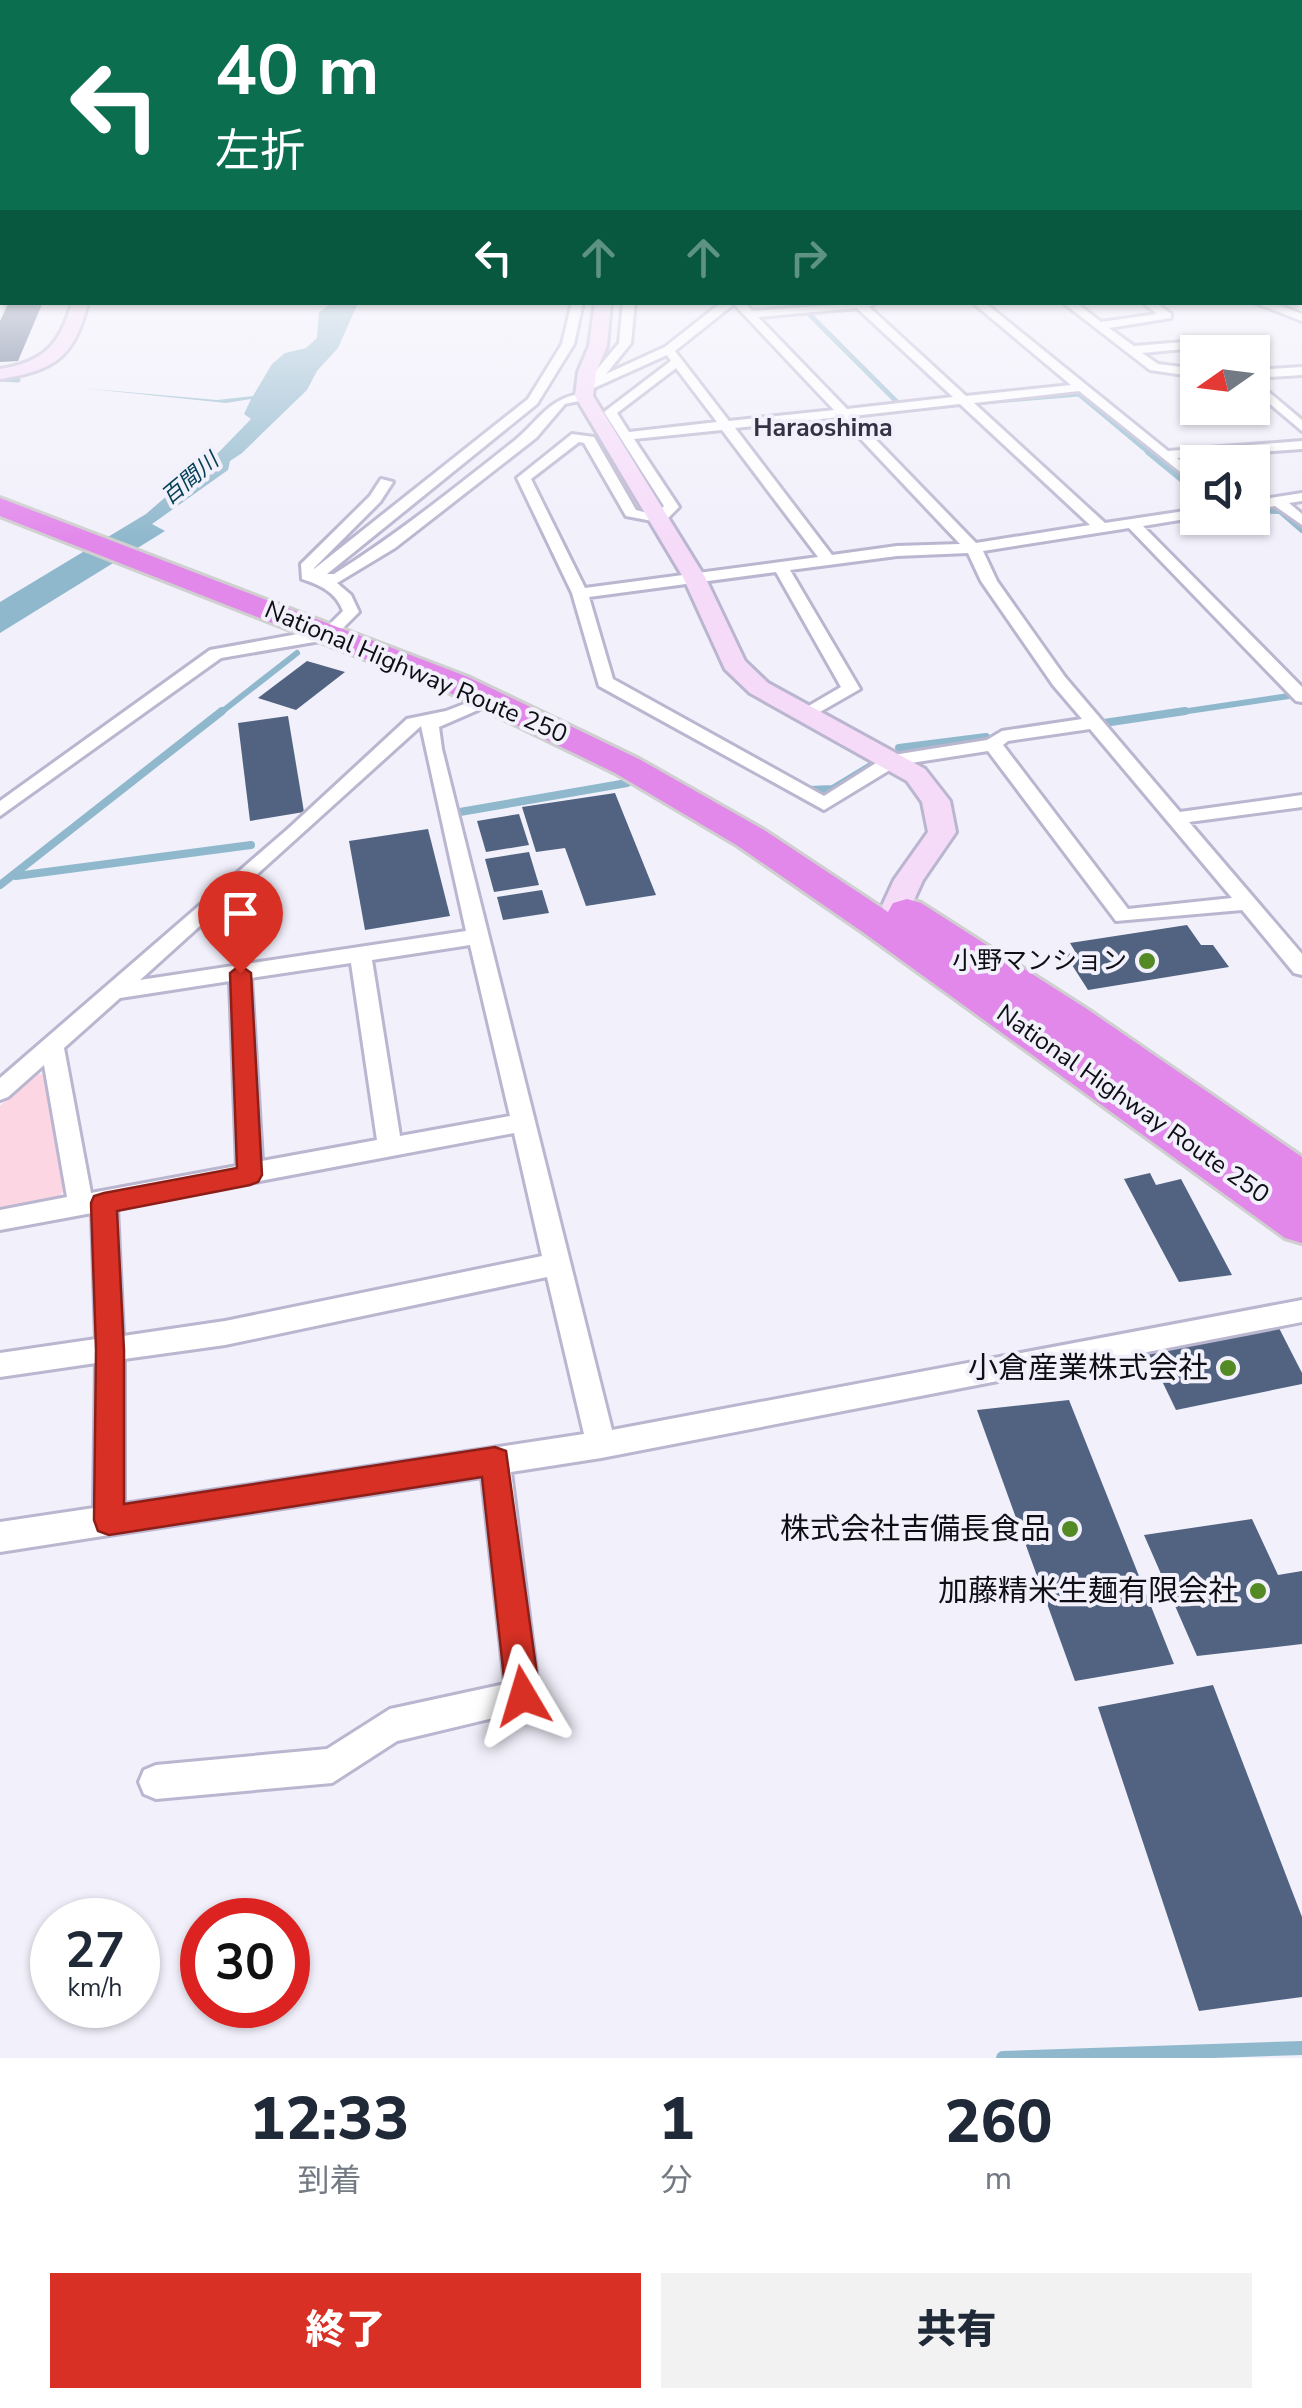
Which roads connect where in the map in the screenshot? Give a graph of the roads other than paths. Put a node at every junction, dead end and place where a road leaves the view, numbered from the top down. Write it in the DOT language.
graph roads {
  1 [pos="63,349"];
  2 [pos="565,349"];
  3 [pos="597,349"];
  4 [pos="622,349"];
  5 [pos="681,349"];
  6 [pos="784,349"];
  7 [pos="909,349"];
  8 [pos="1036,349"];
  9 [pos="1142,349"];
  10 [pos="1132,350"];
  11 [pos="673,357"];
  12 [pos="1180,371"];
  13 [pos="1302,371"];
  14 [pos="0,374"];
  15 [pos="1270,375"];
  16 [pos="1084,387"];
  17 [pos="584,393"];
  18 [pos="1270,397"];
  19 [pos="965,400"];
  20 [pos="1278,405"];
  21 [pos="1302,406"];
  22 [pos="841,413"];
  23 [pos="726,425"];
  24 [pos="1302,427"];
  25 [pos="626,436"];
  26 [pos="1302,445"];
  27 [pos="1165,455"];
  28 [pos="1180,467"];
  29 [pos="386,482"];
  30 [pos="0,498"];
  31 [pos="1302,498"];
  32 [pos="1278,501"];
  33 [pos="1270,502"];
  34 [pos="0,506"];
  35 [pos="1180,517"];
  36 [pos="658,520"];
  37 [pos="1302,522"];
  38 [pos="1132,524"];
  39 [pos="1102,528"];
  40 [pos="972,548"];
  41 [pos="828,560"];
  42 [pos="780,566"];
  43 [pos="694,577"];
  44 [pos="319,579"];
  45 [pos="580,593"];
  46 [pos="325,626"];
  47 [pos="1302,698"];
  48 [pos="472,706"];
  49 [pos="806,715"];
  50 [pos="540,722"];
  51 [pos="1095,723"];
  52 [pos="993,745"];
  53 [pos="893,760"];
  54 [pos="1302,801"];
  55 [pos="0,810"];
  56 [pos="1178,818"];
  57 [pos="1249,903"];
  58 [pos="897,906"];
  59 [pos="480,936"];
  60 [pos="360,954"];
  61 [pos="1302,968"];
  62 [pos="240,973"];
  63 [pos="110,992"];
  64 [pos="52,1043"];
  65 [pos="0,1091"];
  66 [pos="524,1122"];
  67 [pos="1231,1131"];
  68 [pos="390,1148"];
  69 [pos="250,1175"];
  70 [pos="1302,1182"];
  71 [pos="92,1205"];
  72 [pos="0,1220"];
  73 [pos="1302,1220"];
  74 [pos="558,1264"];
  75 [pos="1302,1311"];
  76 [pos="110,1350"];
  77 [pos="0,1365"];
  78 [pos="600,1445"];
  79 [pos="495,1461"];
  80 [pos="109,1520"];
  81 [pos="0,1537"];
  82 [pos="156,1782"];
  1 -- 14 [label="street"];
  2 -- 44 [label="street"];
  3 -- 17 [label="street"];
  4 -- 17 [label="street"];
  5 -- 11 [label="street"];
  6 -- 22 [label="street"];
  7 -- 19 [label="street"];
  8 -- 16 [label="street"];
  9 -- 10 [label="street"];
  10 -- 12 [label="street"];
  11 -- 17 [label="street"];
  11 -- 23 [label="street"];
  11 -- 25 [label="street"];
  13 -- 15 [label="street"];
  16 -- 19 [label="street"];
  16 -- 27 [label="street"];
  17 -- 36 [label="street"];
  17 -- 44 [label="street"];
  18 -- 20 [label="street"];
  19 -- 22 [label="street"];
  19 -- 39 [label="street"];
  20 -- 21 [label="street"];
  20 -- 24 [label="street"];
  22 -- 23 [label="street"];
  22 -- 40 [label="street"];
  23 -- 25 [label="street"];
  23 -- 41 [label="street"];
  25 -- 36 [label="street"];
  26 -- 27 [label="street"];
  27 -- 28 [label="street"];
  29 -- 44 [label="street"];
  30 -- 46 [label="highway, National Highway Route 250"];
  31 -- 32 [label="street"];
  32 -- 33 [label="street"];
  32 -- 37 [label="street"];
  34 -- 46 [label="highway, National Highway Route 250"];
  35 -- 38 [label="street"];
  36 -- 43 [label="street"];
  36 -- 45 [label="street"];
  38 -- 39 [label="street"];
  38 -- 47 [label="street"];
  39 -- 40 [label="street"];
  40 -- 41 [label="street"];
  40 -- 51 [label="street"];
  41 -- 42 [label="street"];
  42 -- 43 [label="street"];
  42 -- 49 [label="street"];
  43 -- 45 [label="street"];
  43 -- 49 [label="street"];
  44 -- 46 [label="street"];
  45 -- 53 [label="street"];
  46 -- 50 [label="highway, National Highway Route 250"];
  46 -- 55 [label="street"];
  46 -- 58 [label="highway, National Highway Route 250"];
  48 -- 50 [label="street"];
  48 -- 59 [label="street"];
  48 -- 63 [label="street"];
  49 -- 53 [label="street"];
  50 -- 73 [label="highway, National Highway Route 250"];
  51 -- 52 [label="street"];
  51 -- 56 [label="street"];
  52 -- 53 [label="street"];
  52 -- 57 [label="street"];
  53 -- 58 [label="street"];
  54 -- 56 [label="street"];
  56 -- 57 [label="street"];
  57 -- 61 [label="street"];
  58 -- 67 [label="highway, National Highway Route 250"];
  59 -- 60 [label="street"];
  59 -- 66 [label="street"];
  60 -- 62 [label="street"];
  60 -- 68 [label="street"];
  62 -- 63 [label="street"];
  62 -- 69 [label="street"];
  63 -- 64 [label="street"];
  64 -- 65 [label="street"];
  64 -- 71 [label="street"];
  66 -- 68 [label="street"];
  66 -- 74 [label="street"];
  67 -- 70 [label="highway, National Highway Route 250"];
  67 -- 73 [label="street"];
  68 -- 69 [label="street"];
  69 -- 71 [label="street"];
  71 -- 72 [label="street"];
  71 -- 76 [label="street"];
  74 -- 76 [label="street"];
  74 -- 78 [label="street"];
  75 -- 78 [label="street"];
  76 -- 77 [label="street"];
  76 -- 80 [label="street"];
  78 -- 79 [label="street"];
  79 -- 80 [label="street"];
  79 -- 82 [label="street"];
  80 -- 81 [label="street"];
}
